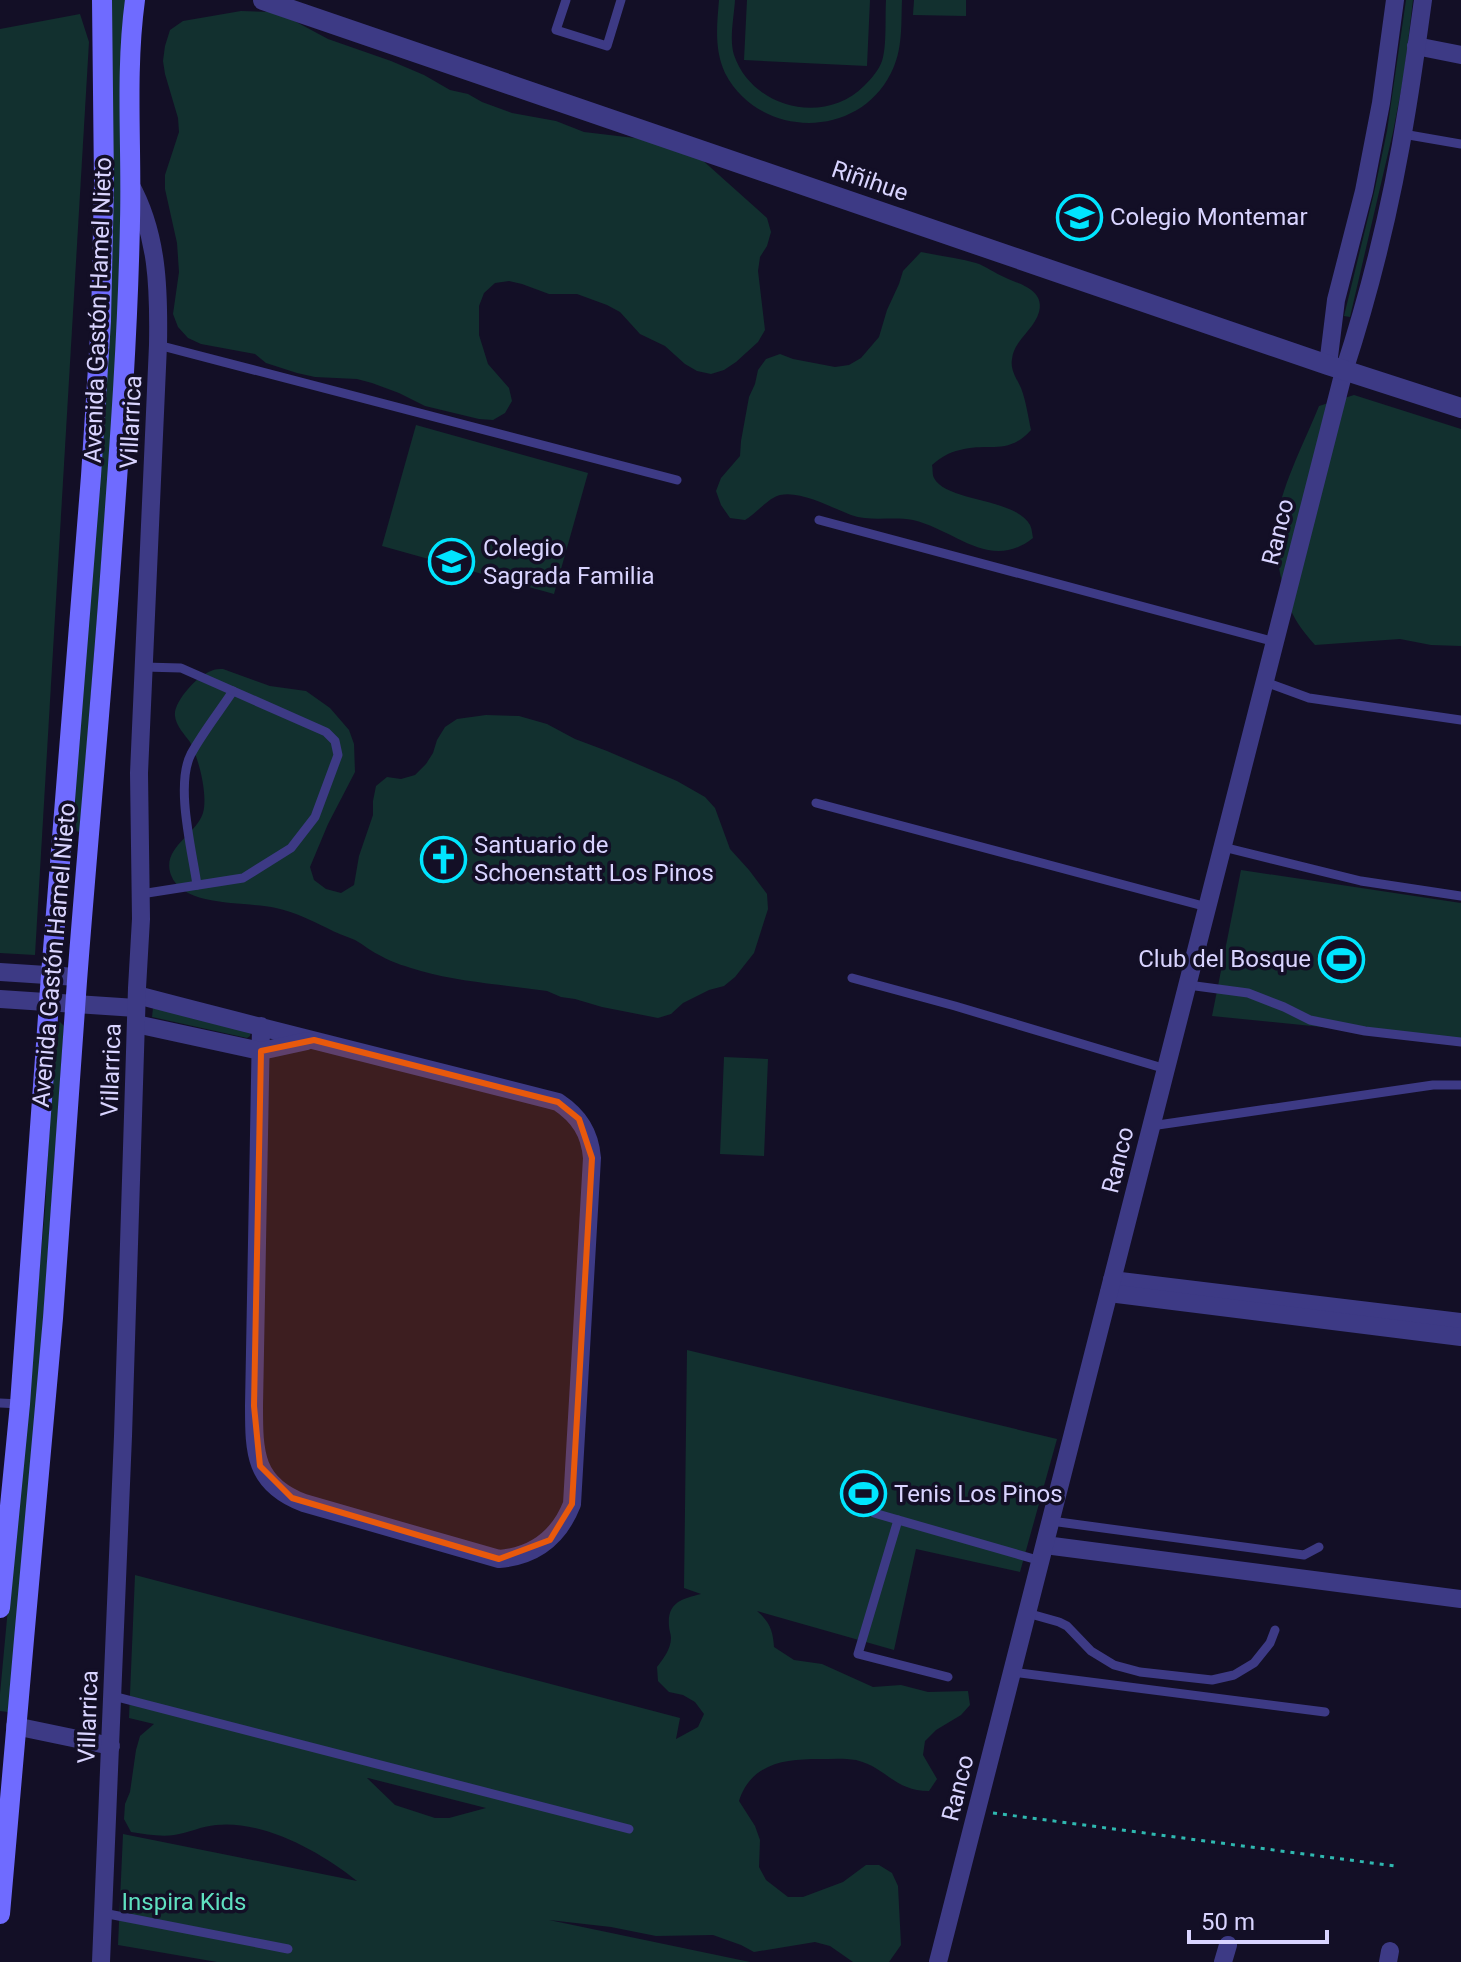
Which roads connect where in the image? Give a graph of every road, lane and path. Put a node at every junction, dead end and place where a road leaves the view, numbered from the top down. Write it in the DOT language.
graph roads {
  1 [pos="102,0"];
  2 [pos="135,0"];
  3 [pos="263,0"];
  4 [pos="566,0"];
  5 [pos="621,0"];
  6 [pos="1395,0"];
  7 [pos="1423,0"];
  8 [pos="1416,46"];
  9 [pos="1461,55"];
  10 [pos="1403,134"];
  11 [pos="1461,144"];
  12 [pos="130,184"];
  13 [pos="158,345"];
  14 [pos="1336,368"];
  15 [pos="1461,408"];
  16 [pos="677,480"];
  17 [pos="819,520"];
  18 [pos="1275,642"];
  19 [pos="144,667"];
  20 [pos="1265,682"];
  21 [pos="233,691"];
  22 [pos="1461,720"];
  23 [pos="816,803"];
  24 [pos="1223,847"];
  25 [pos="197,885"];
  26 [pos="141,894"];
  27 [pos="1461,896"];
  28 [pos="1207,907"];
  29 [pos="0,972"];
  30 [pos="51,975"];
  31 [pos="77,977"];
  32 [pos="852,978"];
  33 [pos="1188,985"];
  34 [pos="0,999"];
  35 [pos="49,1002"];
  36 [pos="75,1004"];
  37 [pos="136,1009"];
  38 [pos="261,1026"];
  39 [pos="314,1040"];
  40 [pos="1461,1042"];
  41 [pos="261,1051"];
  42 [pos="1166,1069"];
  43 [pos="1461,1085"];
  44 [pos="1151,1126"];
  45 [pos="1111,1286"];
  46 [pos="1461,1322"];
  47 [pos="1461,1337"];
  48 [pos="10,1403"];
  49 [pos="874,1513"];
  50 [pos="898,1520"];
  51 [pos="1051,1521"];
  52 [pos="1319,1547"];
  53 [pos="1043,1553"];
  54 [pos="2,1562"];
  55 [pos="1461,1599"];
  56 [pos="0,1608"];
  57 [pos="1027,1613"];
  58 [pos="1275,1630"];
  59 [pos="1012,1672"];
  60 [pos="948,1677"];
  61 [pos="113,1696"];
  62 [pos="1325,1712"];
  63 [pos="8,1725"];
  64 [pos="111,1746"];
  65 [pos="977,1811"];
  66 [pos="629,1829"];
  67 [pos="1395,1866"];
  68 [pos="103,1913"];
  69 [pos="0,1914"];
  70 [pos="288,1949"];
  71 [pos="101,1962"];
  72 [pos="938,1962"];
  1 -- 30 [label="main road, Avenida Gastón Hamel Nieto"];
  2 -- 12 [label="main road, Avenida Gastón Hamel Nieto"];
  3 -- 14 [label="street, Riñihue"];
  4 -- 5 [label="lane"];
  6 -- 14 [label="street"];
  7 -- 8 [label="street"];
  8 -- 9 [label="street"];
  8 -- 10 [label="street"];
  10 -- 11 [label="lane"];
  10 -- 14 [label="street"];
  12 -- 13 [label="street, Villarrica"];
  12 -- 31 [label="main road, Avenida Gastón Hamel Nieto"];
  13 -- 16 [label="lane"];
  13 -- 19 [label="street, Villarrica"];
  14 -- 15 [label="street, Riñihue"];
  14 -- 18 [label="street, Ranco"];
  17 -- 18 [label="lane"];
  18 -- 20 [label="street, Ranco"];
  19 -- 21 [label="lane"];
  19 -- 26 [label="street, Villarrica"];
  20 -- 22 [label="lane"];
  20 -- 24 [label="street, Ranco"];
  21 -- 25 [label="lane"];
  21 -- 25 [label="lane"];
  23 -- 28 [label="lane"];
  24 -- 27 [label="lane"];
  24 -- 28 [label="street, Ranco"];
  25 -- 26 [label="lane"];
  26 -- 37 [label="street, Villarrica"];
  28 -- 33 [label="street, Ranco"];
  29 -- 30 [label="street"];
  30 -- 31 [label="street"];
  30 -- 35 [label="main road, Avenida Gastón Hamel Nieto"];
  31 -- 36 [label="main road, Avenida Gastón Hamel Nieto"];
  32 -- 42 [label="lane"];
  33 -- 40 [label="lane"];
  33 -- 42 [label="street, Ranco"];
  34 -- 35 [label="street"];
  35 -- 36 [label="street"];
  35 -- 48 [label="main road, Avenida Gastón Hamel Nieto"];
  36 -- 37 [label="street"];
  36 -- 63 [label="main road, Avenida Gastón Hamel Nieto"];
  37 -- 38 [label="street"];
  37 -- 41 [label="street"];
  37 -- 61 [label="street, Villarrica"];
  38 -- 39 [label="street"];
  38 -- 41 [label="street"];
  39 -- 41 [label="street"];
  39 -- 41 [label="street"];
  42 -- 44 [label="street, Ranco"];
  43 -- 44 [label="lane"];
  44 -- 45 [label="street, Ranco"];
  45 -- 46 [label="street"];
  45 -- 47 [label="street"];
  45 -- 51 [label="street, Ranco"];
  48 -- 54 [label="main road, Avenida Gastón Hamel Nieto"];
  49 -- 50 [label="lane"];
  50 -- 53 [label="lane"];
  50 -- 60 [label="lane"];
  51 -- 52 [label="lane"];
  51 -- 53 [label="street, Ranco"];
  53 -- 55 [label="street"];
  53 -- 57 [label="street, Ranco"];
  54 -- 56 [label="main road, Avenida Gastón Hamel Nieto"];
  57 -- 58 [label="lane"];
  57 -- 59 [label="street, Ranco"];
  59 -- 62 [label="lane"];
  59 -- 65 [label="street, Ranco"];
  61 -- 64 [label="street, Villarrica"];
  61 -- 66 [label="lane"];
  63 -- 64 [label="street"];
  63 -- 69 [label="main road, Avenida Gastón Hamel Nieto"];
  64 -- 68 [label="street, Villarrica"];
  65 -- 67 [label="path"];
  65 -- 72 [label="street, Ranco"];
  68 -- 70 [label="lane"];
  68 -- 71 [label="street, Villarrica"];
}
